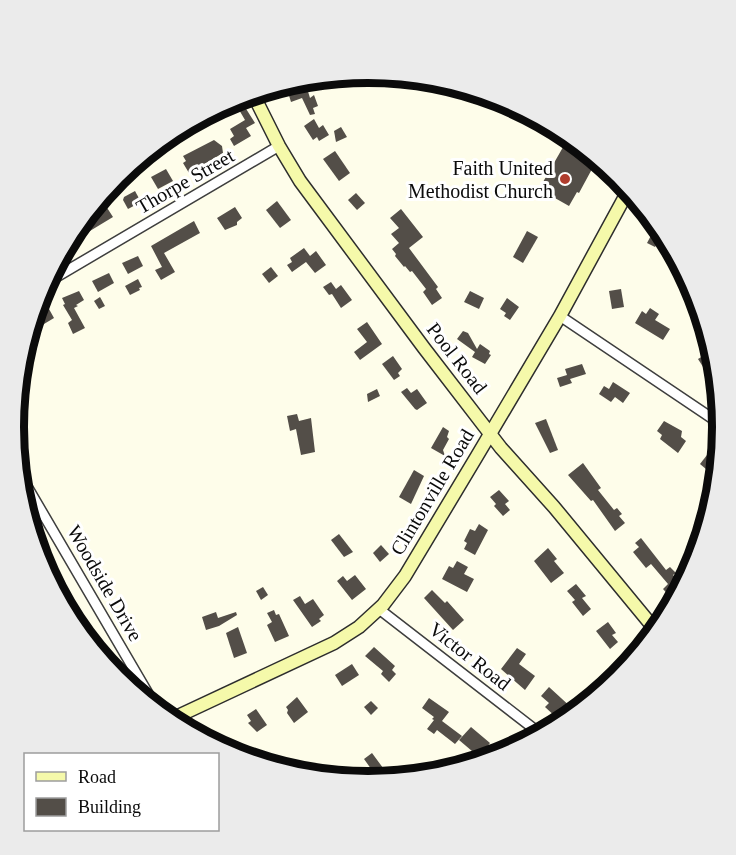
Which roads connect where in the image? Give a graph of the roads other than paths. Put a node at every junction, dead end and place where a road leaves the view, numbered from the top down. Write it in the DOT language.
graph roads {
  1 [pos="257,102"];
  2 [pos="279,146"];
  3 [pos="624,198"];
  4 [pos="62,270"];
  5 [pos="560,316"];
  6 [pos="712,418"];
  7 [pos="490,433"];
  8 [pos="31,495"];
  9 [pos="379,609"];
  10 [pos="650,624"];
  11 [pos="146,690"];
  12 [pos="179,715"];
  13 [pos="534,729"];
  1 -- 2 [label="main road, Pool Road"];
  2 -- 4 [label="street, Thorpe Street"];
  2 -- 7 [label="main road, Pool Road"];
  3 -- 5 [label="main road, Clintonville Road"];
  5 -- 6 [label="street"];
  5 -- 7 [label="main road, Clintonville Road"];
  7 -- 9 [label="main road, Clintonville Road"];
  7 -- 10 [label="main road, Pool Road"];
  8 -- 11 [label="street, Woodside Drive"];
  9 -- 12 [label="main road, Clintonville Road"];
  9 -- 13 [label="street, Victor Road"];
}
